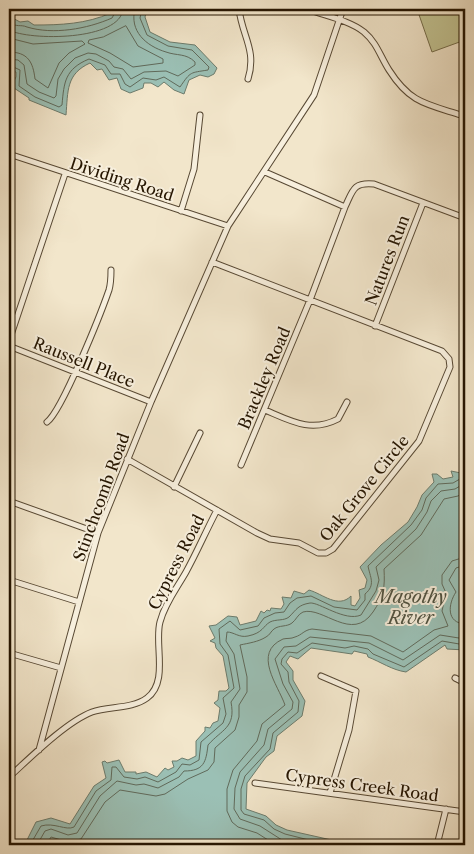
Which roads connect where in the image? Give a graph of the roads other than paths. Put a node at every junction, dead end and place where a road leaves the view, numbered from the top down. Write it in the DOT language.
graph roads {
  1 [pos="238,9"];
  2 [pos="307,9"];
  3 [pos="343,9"];
  4 [pos="339,21"];
  5 [pos="248,79"];
  6 [pos="200,115"];
  7 [pos="465,119"];
  8 [pos="9,154"];
  9 [pos="265,172"];
  10 [pos="65,174"];
  11 [pos="423,203"];
  12 [pos="344,207"];
  13 [pos="181,211"];
  14 [pos="465,218"];
  15 [pos="228,226"];
  16 [pos="212,262"];
  17 [pos="112,270"];
  18 [pos="310,300"];
  19 [pos="376,326"];
  20 [pos="9,341"];
  21 [pos="9,346"];
  22 [pos="75,371"];
  23 [pos="150,402"];
  24 [pos="347,402"];
  25 [pos="265,410"];
  26 [pos="47,422"];
  27 [pos="200,433"];
  28 [pos="127,459"];
  29 [pos="240,465"];
  30 [pos="174,486"];
  31 [pos="9,501"];
  32 [pos="216,510"];
  33 [pos="98,533"];
  34 [pos="9,580"];
  35 [pos="79,602"];
  36 [pos="9,653"];
  37 [pos="61,668"];
  38 [pos="321,676"];
  39 [pos="456,678"];
  40 [pos="465,682"];
  41 [pos="39,750"];
  42 [pos="10,775"];
  43 [pos="255,783"];
  44 [pos="330,793"];
  45 [pos="465,801"];
  46 [pos="446,809"];
  47 [pos="464,812"];
  48 [pos="437,845"];
  1 -- 5 [label="street"];
  2 -- 4 [label="street"];
  3 -- 4 [label="street, Stinchcomb Road"];
  4 -- 7 [label="street"];
  4 -- 9 [label="street, Stinchcomb Road"];
  6 -- 13 [label="street"];
  8 -- 10 [label="street, Dividing Road"];
  9 -- 12 [label="street"];
  9 -- 15 [label="street, Stinchcomb Road"];
  10 -- 13 [label="street, Dividing Road"];
  10 -- 20 [label="street"];
  11 -- 12 [label="street, Brackley Road"];
  11 -- 14 [label="street, Brackley Road"];
  11 -- 19 [label="street, Natures Run"];
  12 -- 18 [label="street, Brackley Road"];
  13 -- 15 [label="street, Dividing Road"];
  15 -- 16 [label="street, Stinchcomb Road"];
  16 -- 18 [label="street, Oak Grove Circle"];
  16 -- 23 [label="street, Stinchcomb Road"];
  17 -- 22 [label="street"];
  18 -- 19 [label="street, Oak Grove Circle"];
  18 -- 25 [label="street, Brackley Road"];
  19 -- 32 [label="street, Oak Grove Circle"];
  21 -- 22 [label="street, Raussell Place"];
  22 -- 23 [label="street, Raussell Place"];
  22 -- 26 [label="street"];
  23 -- 28 [label="street, Stinchcomb Road"];
  24 -- 25 [label="street"];
  25 -- 29 [label="street, Brackley Road"];
  27 -- 30 [label="street"];
  28 -- 30 [label="street, Oak Grove Circle"];
  28 -- 33 [label="street, Stinchcomb Road"];
  30 -- 32 [label="street, Oak Grove Circle"];
  31 -- 33 [label="street"];
  32 -- 41 [label="street, Cypress Road"];
  33 -- 35 [label="street, Stinchcomb Road"];
  34 -- 35 [label="street"];
  35 -- 37 [label="street, Stinchcomb Road"];
  36 -- 37 [label="street"];
  37 -- 41 [label="street, Stinchcomb Road"];
  38 -- 44 [label="street"];
  39 -- 40 [label="street"];
  41 -- 42 [label="street, Cypress Road"];
  43 -- 44 [label="street, Cypress Creek Road"];
  44 -- 46 [label="street, Cypress Creek Road"];
  45 -- 47 [label="street"];
  46 -- 47 [label="street, Cypress Creek Road"];
  46 -- 48 [label="street"];
}
